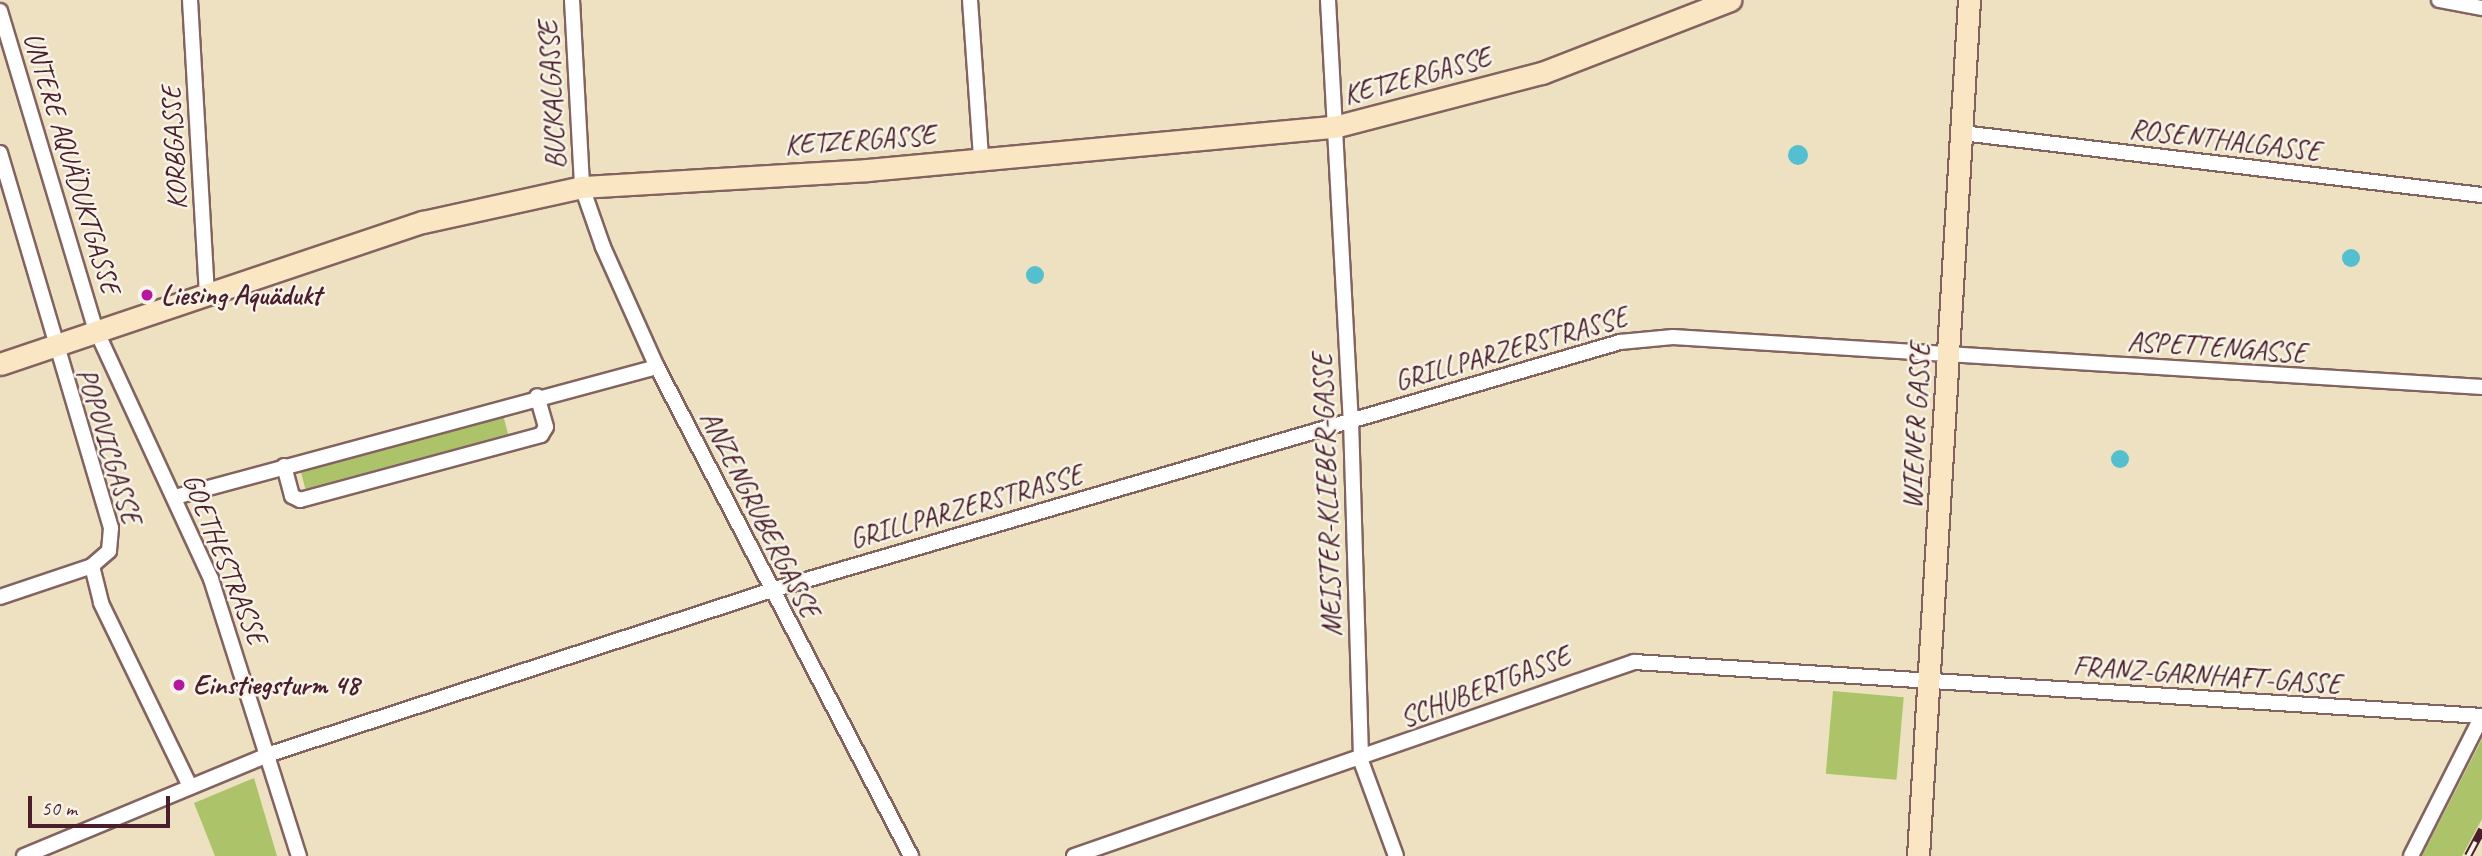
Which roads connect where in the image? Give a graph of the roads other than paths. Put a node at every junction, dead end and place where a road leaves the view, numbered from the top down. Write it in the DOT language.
graph roads {
  1 [pos="190,0"];
  2 [pos="572,0"];
  3 [pos="970,0"];
  4 [pos="1328,0"];
  5 [pos="1730,0"];
  6 [pos="1969,0"];
  7 [pos="2439,0"];
  8 [pos="2482,8"];
  9 [pos="0,11"];
  10 [pos="1334,127"];
  11 [pos="1962,133"];
  12 [pos="0,153"];
  13 [pos="981,159"];
  14 [pos="582,187"];
  15 [pos="2482,195"];
  16 [pos="207,293"];
  17 [pos="96,330"];
  18 [pos="57,343"];
  19 [pos="1949,355"];
  20 [pos="0,364"];
  21 [pos="657,367"];
  22 [pos="2482,387"];
  23 [pos="537,396"];
  24 [pos="1351,420"];
  25 [pos="284,466"];
  26 [pos="175,497"];
  27 [pos="92,566"];
  28 [pos="772,590"];
  29 [pos="0,597"];
  30 [pos="1929,680"];
  31 [pos="2482,716"];
  32 [pos="270,754"];
  33 [pos="1361,761"];
  34 [pos="189,784"];
  35 [pos="24,856"];
  36 [pos="299,856"];
  37 [pos="911,856"];
  38 [pos="1074,856"];
  39 [pos="1396,856"];
  40 [pos="1918,856"];
  41 [pos="2411,856"];
  1 -- 16 [label="street, KORBGASSE"];
  2 -- 14 [label="street, BUCKALGASSE"];
  3 -- 13 [label="street"];
  4 -- 10 [label="street, MEISTER-KLIEBER-GASSE"];
  5 -- 10 [label="main road, KETZERGASSE"];
  6 -- 11 [label="main road, WIENER GASSE"];
  7 -- 8 [label="street"];
  9 -- 17 [label="street, UNTERE AQUÄDUKTGASSE"];
  10 -- 13 [label="main road, KETZERGASSE"];
  10 -- 24 [label="street, MEISTER-KLIEBER-GASSE"];
  11 -- 15 [label="street, ROSENTHALGASSE"];
  11 -- 19 [label="main road, WIENER GASSE"];
  12 -- 18 [label="street"];
  13 -- 14 [label="main road, KETZERGASSE"];
  14 -- 16 [label="main road, KETZERGASSE"];
  14 -- 21 [label="street, ANZENGRUBERGASSE"];
  16 -- 17 [label="main road, KETZERGASSE"];
  17 -- 18 [label="main road, KETZERGASSE"];
  17 -- 26 [label="street, GOETHESTRASSE"];
  18 -- 20 [label="main road, KETZERGASSE"];
  18 -- 27 [label="street, POPOVICGASSE"];
  19 -- 22 [label="street, ASPETTENGASSE"];
  19 -- 24 [label="street, GRILLPARZERSTRASSE"];
  19 -- 30 [label="main road, WIENER GASSE"];
  21 -- 23 [label="street"];
  21 -- 28 [label="street, ANZENGRUBERGASSE"];
  23 -- 25 [label="street"];
  23 -- 25 [label="street"];
  24 -- 28 [label="street, GRILLPARZERSTRASSE"];
  24 -- 33 [label="street, MEISTER-KLIEBER-GASSE"];
  25 -- 26 [label="street"];
  26 -- 32 [label="street, GOETHESTRASSE"];
  27 -- 29 [label="street"];
  27 -- 34 [label="street"];
  28 -- 32 [label="street, GRILLPARZERSTRASSE"];
  28 -- 37 [label="street, ANZENGRUBERGASSE"];
  30 -- 31 [label="street, FRANZ-GARNHAFT-GASSE"];
  30 -- 33 [label="street, SCHUBERTGASSE"];
  30 -- 40 [label="main road, WIENER GASSE"];
  31 -- 41 [label="street"];
  32 -- 34 [label="street, GRILLPARZERSTRASSE"];
  32 -- 36 [label="street, GOETHESTRASSE"];
  33 -- 38 [label="street, SCHUBERTGASSE"];
  33 -- 39 [label="street, MEISTER-KLIEBER-GASSE"];
  34 -- 35 [label="street, GRILLPARZERSTRASSE"];
}
